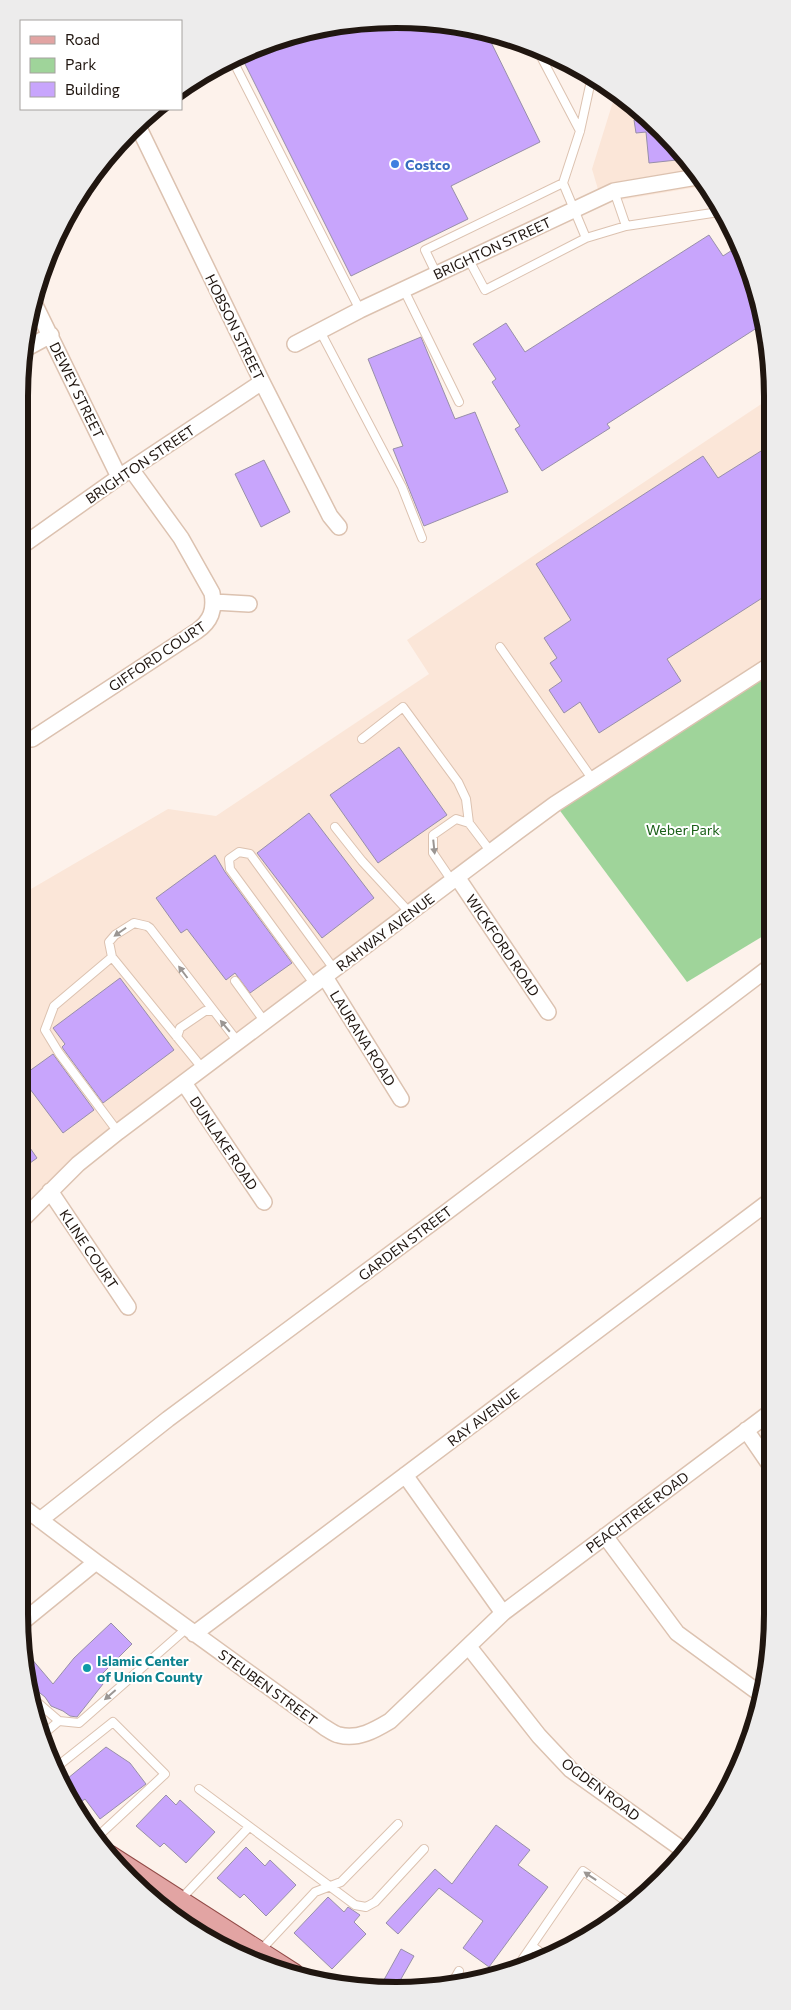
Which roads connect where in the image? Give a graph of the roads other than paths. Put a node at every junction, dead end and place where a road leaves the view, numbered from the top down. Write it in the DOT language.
graph roads {
  1 [pos="542,58"];
  2 [pos="235,64"];
  3 [pos="590,84"];
  4 [pos="140,130"];
  5 [pos="580,131"];
  6 [pos="692,178"];
  7 [pos="563,183"];
  8 [pos="614,192"];
  9 [pos="574,210"];
  10 [pos="714,213"];
  11 [pos="626,226"];
  12 [pos="586,238"];
  13 [pos="469,260"];
  14 [pos="437,275"];
  15 [pos="404,290"];
  16 [pos="38,310"];
  17 [pos="360,310"];
  18 [pos="320,331"];
  19 [pos="51,335"];
  20 [pos="295,344"];
  21 [pos="31,346"];
  22 [pos="262,382"];
  23 [pos="459,402"];
  24 [pos="125,473"];
  25 [pos="340,528"];
  26 [pos="422,538"];
  27 [pos="28,542"];
  28 [pos="214,602"];
  29 [pos="249,604"];
  30 [pos="500,647"];
  31 [pos="764,669"];
  32 [pos="32,739"];
  33 [pos="362,739"];
  34 [pos="593,780"];
  35 [pos="469,823"];
  36 [pos="334,827"];
  37 [pos="491,852"];
  38 [pos="455,879"];
  39 [pos="410,913"];
  40 [pos="112,957"];
  41 [pos="764,971"];
  42 [pos="325,977"];
  43 [pos="235,981"];
  44 [pos="212,1011"];
  45 [pos="548,1012"];
  46 [pos="265,1022"];
  47 [pos="177,1038"];
  48 [pos="238,1042"];
  49 [pos="203,1068"];
  50 [pos="184,1083"];
  51 [pos="401,1099"];
  52 [pos="118,1132"];
  53 [pos="50,1191"];
  54 [pos="264,1202"];
  55 [pos="764,1205"];
  56 [pos="28,1214"];
  57 [pos="128,1307"];
  58 [pos="764,1417"];
  59 [pos="746,1430"];
  60 [pos="764,1456"];
  61 [pos="405,1475"];
  62 [pos="28,1511"];
  63 [pos="40,1520"];
  64 [pos="605,1536"];
  65 [pos="96,1562"];
  66 [pos="503,1613"];
  67 [pos="28,1617"];
  68 [pos="190,1631"];
  69 [pos="469,1647"];
  70 [pos="755,1689"];
  71 [pos="39,1703"];
  72 [pos="59,1721"];
  73 [pos="47,1732"];
  74 [pos="60,1764"];
  75 [pos="199,1789"];
  76 [pos="398,1824"];
  77 [pos="249,1827"];
  78 [pos="100,1834"];
  79 [pos="680,1848"];
  80 [pos="424,1849"];
  81 [pos="132,1872"];
  82 [pos="329,1886"];
  83 [pos="179,1901"];
  84 [pos="626,1901"];
  85 [pos="532,1946"];
  86 [pos="540,1952"];
  87 [pos="258,1953"];
  88 [pos="266,1959"];
  89 [pos="522,1960"];
  90 [pos="459,1972"];
  91 [pos="456,1977"];
  1 -- 5 [label="lane"];
  2 -- 17 [label="lane"];
  3 -- 5 [label="lane"];
  4 -- 22 [label="street, HOBSON STREET"];
  5 -- 7 [label="lane"];
  6 -- 8 [label="street, BRIGHTON STREET"];
  7 -- 9 [label="lane"];
  7 -- 14 [label="lane"];
  8 -- 9 [label="street, BRIGHTON STREET"];
  8 -- 11 [label="lane"];
  9 -- 12 [label="lane"];
  9 -- 13 [label="street, BRIGHTON STREET"];
  10 -- 11 [label="lane"];
  11 -- 12 [label="lane"];
  12 -- 13 [label="lane"];
  13 -- 14 [label="street, BRIGHTON STREET"];
  14 -- 15 [label="street, BRIGHTON STREET"];
  15 -- 17 [label="street, BRIGHTON STREET"];
  15 -- 23 [label="lane"];
  16 -- 19 [label="street, DEWEY STREET"];
  17 -- 18 [label="street, BRIGHTON STREET"];
  18 -- 20 [label="street, BRIGHTON STREET"];
  18 -- 26 [label="lane"];
  19 -- 21 [label="street"];
  19 -- 24 [label="street, DEWEY STREET"];
  22 -- 24 [label="street, BRIGHTON STREET"];
  22 -- 25 [label="street, HOBSON STREET"];
  24 -- 27 [label="street, BRIGHTON STREET"];
  24 -- 28 [label="street"];
  28 -- 29 [label="street"];
  28 -- 32 [label="street, GIFFORD COURT"];
  30 -- 34 [label="lane"];
  31 -- 34 [label="street, RAHWAY AVENUE"];
  33 -- 35 [label="lane"];
  34 -- 37 [label="street, RAHWAY AVENUE"];
  35 -- 37 [label="lane"];
  35 -- 38 [label="lane, one-way"];
  36 -- 39 [label="lane"];
  37 -- 38 [label="street, RAHWAY AVENUE"];
  38 -- 39 [label="street, RAHWAY AVENUE"];
  38 -- 45 [label="street, WICKFORD ROAD"];
  39 -- 42 [label="street, RAHWAY AVENUE"];
  44 -- 40 [label="lane, one-way"];
  40 -- 47 [label="lane"];
  40 -- 52 [label="lane"];
  41 -- 63 [label="street, GARDEN STREET"];
  42 -- 42 [label="lane"];
  42 -- 46 [label="street, RAHWAY AVENUE"];
  42 -- 51 [label="street, LAURANA ROAD"];
  43 -- 46 [label="lane"];
  44 -- 47 [label="lane"];
  48 -- 44 [label="lane, one-way"];
  46 -- 48 [label="street, RAHWAY AVENUE"];
  47 -- 49 [label="lane"];
  48 -- 49 [label="street, RAHWAY AVENUE"];
  49 -- 50 [label="street, RAHWAY AVENUE"];
  50 -- 52 [label="street, RAHWAY AVENUE"];
  50 -- 54 [label="street, DUNLAKE ROAD"];
  52 -- 53 [label="street, RAHWAY AVENUE"];
  53 -- 56 [label="street, RAHWAY AVENUE"];
  53 -- 57 [label="street, KLINE COURT"];
  55 -- 61 [label="street, RAY AVENUE"];
  58 -- 59 [label="street, PEACHTREE ROAD"];
  59 -- 60 [label="street"];
  59 -- 64 [label="street, PEACHTREE ROAD"];
  61 -- 66 [label="street"];
  61 -- 68 [label="street, RAY AVENUE"];
  62 -- 63 [label="street, STEUBEN STREET"];
  63 -- 65 [label="street, STEUBEN STREET"];
  64 -- 66 [label="street, PEACHTREE ROAD"];
  64 -- 70 [label="street"];
  65 -- 67 [label="street"];
  65 -- 68 [label="street, STEUBEN STREET"];
  66 -- 69 [label="street, PEACHTREE ROAD"];
  68 -- 69 [label="street, STEUBEN STREET"];
  68 -- 72 [label="lane, one-way"];
  69 -- 79 [label="street, OGDEN ROAD"];
  71 -- 72 [label="lane"];
  72 -- 73 [label="lane"];
  74 -- 78 [label="lane"];
  75 -- 77 [label="lane"];
  76 -- 82 [label="lane"];
  77 -- 82 [label="lane"];
  77 -- 83 [label="lane"];
  80 -- 82 [label="lane"];
  81 -- 83 [label="main road"];
  82 -- 87 [label="lane"];
  83 -- 87 [label="main road"];
  84 -- 85 [label="lane, one-way"];
  85 -- 86 [label="lane"];
  85 -- 89 [label="lane"];
  87 -- 88 [label="main road"];
  90 -- 91 [label="lane"];
}
